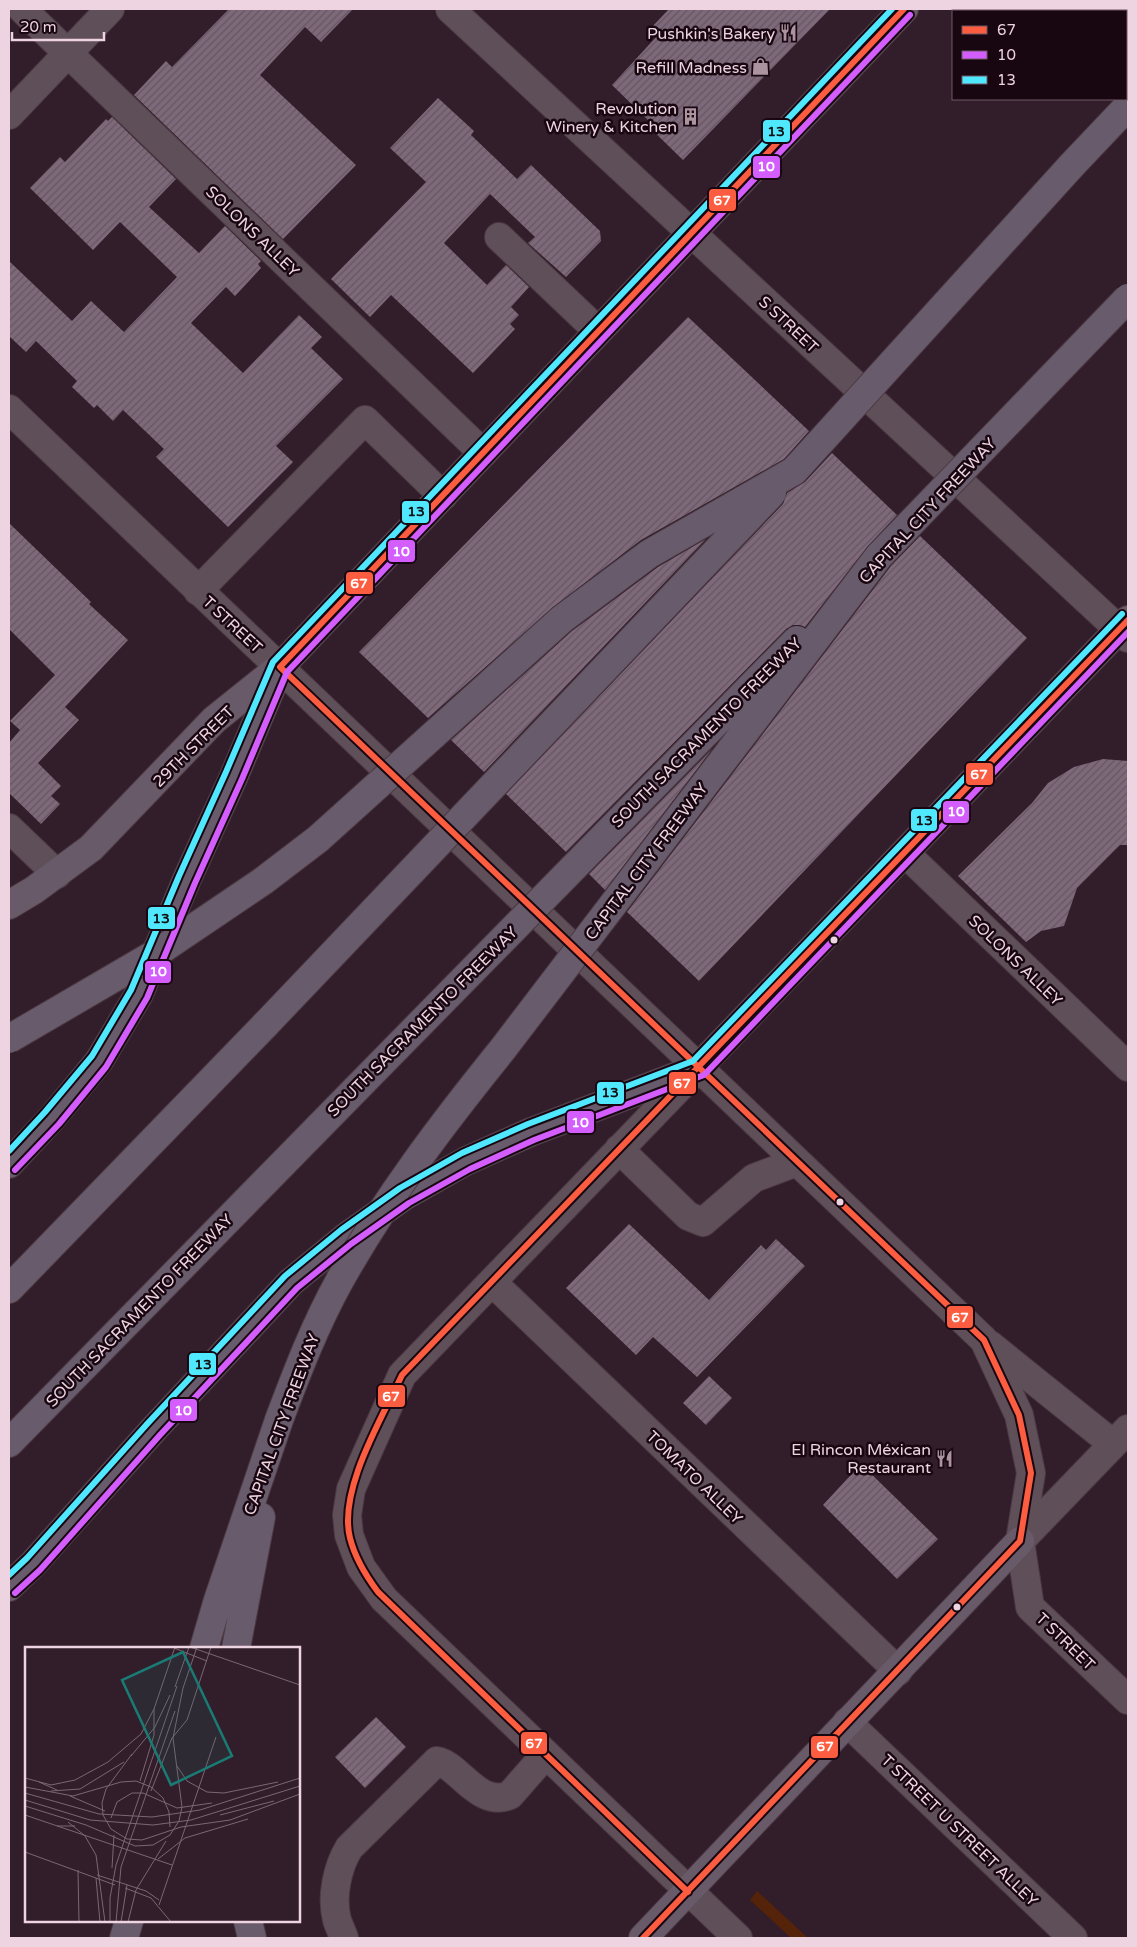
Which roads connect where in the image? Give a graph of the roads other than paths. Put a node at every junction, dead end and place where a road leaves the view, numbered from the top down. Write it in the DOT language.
graph roads {
  1 [pos="22,9"];
  2 [pos="110,9"];
  3 [pos="450,9"];
  4 [pos="893,13"];
  5 [pos="68,53"];
  6 [pos="1128,106"];
  7 [pos="9,115"];
  8 [pos="691,234"];
  9 [pos="499,237"];
  10 [pos="1128,298"];
  11 [pos="598,331"];
  12 [pos="9,409"];
  13 [pos="483,453"];
  14 [pos="794,470"];
  15 [pos="443,496"];
  16 [pos="879,556"];
  17 [pos="198,591"];
  18 [pos="1125,629"];
  19 [pos="280,668"];
  20 [pos="9,828"];
  21 [pos="905,853"];
  22 [pos="56,874"];
  23 [pos="9,905"];
  24 [pos="9,1039"];
  25 [pos="1128,1067"];
  26 [pos="698,1068"];
  27 [pos="620,1150"];
  28 [pos="797,1162"];
  29 [pos="9,1164"];
  30 [pos="492,1282"];
  31 [pos="9,1289"];
  32 [pos="984,1340"];
  33 [pos="279,1420"];
  34 [pos="1121,1436"];
  35 [pos="9,1443"];
  36 [pos="1020,1541"];
  37 [pos="9,1587"];
  38 [pos="204,1647"];
  39 [pos="236,1647"];
  40 [pos="898,1671"];
  41 [pos="1128,1700"];
  42 [pos="847,1722"];
  43 [pos="546,1754"];
  44 [pos="688,1892"];
  45 [pos="129,1922"];
  46 [pos="248,1922"];
  47 [pos="124,1938"];
  48 [pos="252,1938"];
  49 [pos="344,1938"];
  50 [pos="643,1938"];
  51 [pos="738,1938"];
  52 [pos="1073,1938"];
  1 -- 5 [label="street, SOLONS ALLEY"];
  2 -- 5 [label="street"];
  3 -- 8 [label="street, S STREET"];
  4 -- 8 [label="main road, 29TH STREET"];
  5 -- 7 [label="street"];
  5 -- 13 [label="street, SOLONS ALLEY"];
  6 -- 14 [label="highway, bridge"];
  8 -- 11 [label="main road, 29TH STREET"];
  8 -- 18 [label="street, S STREET"];
  9 -- 11 [label="street"];
  10 -- 16 [label="highway, CAPITAL CITY FREEWAY, bridge"];
  11 -- 13 [label="main road, 29TH STREET"];
  12 -- 17 [label="street, T STREET"];
  13 -- 15 [label="main road, 29TH STREET"];
  14 -- 24 [label="highway, bridge"];
  14 -- 31 [label="highway, bridge"];
  15 -- 17 [label="street"];
  15 -- 19 [label="main road, 29TH STREET"];
  16 -- 33 [label="highway, CAPITAL CITY FREEWAY, bridge"];
  16 -- 35 [label="highway, SOUTH SACRAMENTO FREEWAY, bridge"];
  17 -- 19 [label="street, T STREET"];
  18 -- 21 [label="main road"];
  19 -- 22 [label="main road, 29TH STREET"];
  19 -- 26 [label="street, T STREET"];
  19 -- 29 [label="highway"];
  20 -- 22 [label="street"];
  21 -- 25 [label="street, SOLONS ALLEY"];
  21 -- 26 [label="main road"];
  22 -- 23 [label="main road, 29TH STREET"];
  26 -- 27 [label="street"];
  26 -- 28 [label="street, T STREET"];
  26 -- 37 [label="highway"];
  27 -- 28 [label="street"];
  27 -- 30 [label="street"];
  28 -- 32 [label="street, T STREET"];
  30 -- 40 [label="street, TOMATO ALLEY"];
  30 -- 43 [label="street"];
  32 -- 34 [label="street"];
  32 -- 36 [label="street, T STREET"];
  33 -- 38 [label="highway, CAPITAL CITY FREEWAY"];
  33 -- 39 [label="highway"];
  34 -- 36 [label="street"];
  36 -- 40 [label="main road"];
  36 -- 41 [label="street, T STREET"];
  40 -- 42 [label="main road"];
  42 -- 44 [label="main road"];
  42 -- 52 [label="street, T STREET U STREET ALLEY"];
  43 -- 44 [label="street"];
  43 -- 49 [label="street"];
  44 -- 50 [label="main road"];
  44 -- 51 [label="street"];
  45 -- 47 [label="highway"];
  46 -- 48 [label="highway"];
}
